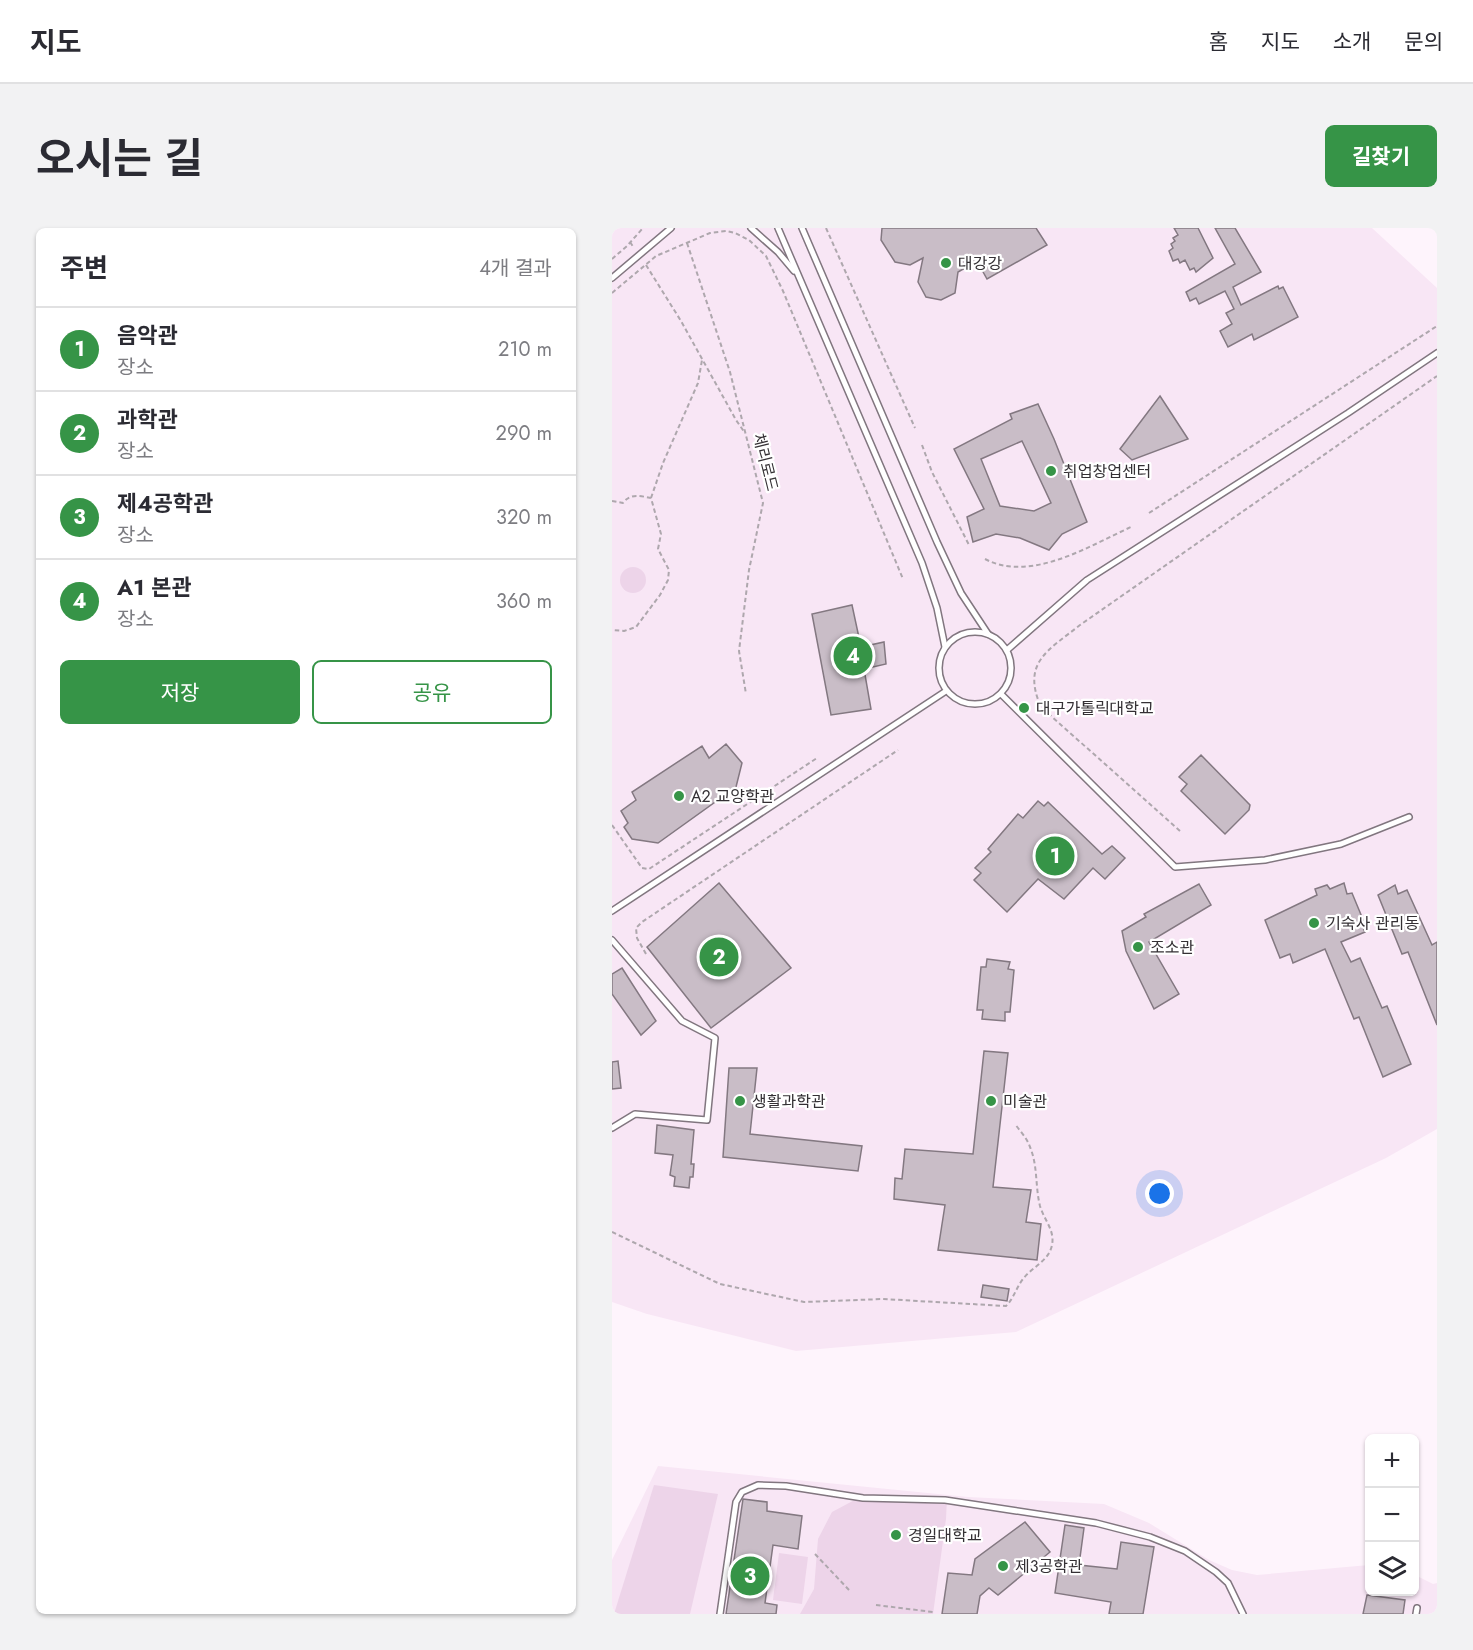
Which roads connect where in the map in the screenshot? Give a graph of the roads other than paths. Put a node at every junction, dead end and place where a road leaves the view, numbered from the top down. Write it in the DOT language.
graph roads {
  1 [pos="671,228"];
  2 [pos="751,228"];
  3 [pos="778,228"];
  4 [pos="801,228"];
  5 [pos="799,277"];
  6 [pos="612,278"];
  7 [pos="1437,353"];
  8 [pos="988,634"];
  9 [pos="945,647"];
  10 [pos="1007,650"];
  11 [pos="946,691"];
  12 [pos="1000,694"];
  13 [pos="1409,817"];
  14 [pos="612,911"];
  15 [pos="612,940"];
  16 [pos="612,1128"];
  17 [pos="720,1614"];
  18 [pos="1243,1614"];
  1 -- 6 [label="lane"];
  2 -- 5 [label="lane"];
  3 -- 5 [label="lane"];
  4 -- 8 [label="lane"];
  5 -- 9 [label="lane"];
  7 -- 10 [label="lane"];
  8 -- 9 [label="lane"];
  8 -- 10 [label="lane"];
  9 -- 11 [label="lane"];
  10 -- 12 [label="lane"];
  11 -- 12 [label="lane"];
  11 -- 14 [label="lane"];
  12 -- 13 [label="lane"];
  15 -- 16 [label="lane"];
  17 -- 18 [label="lane"];
}
